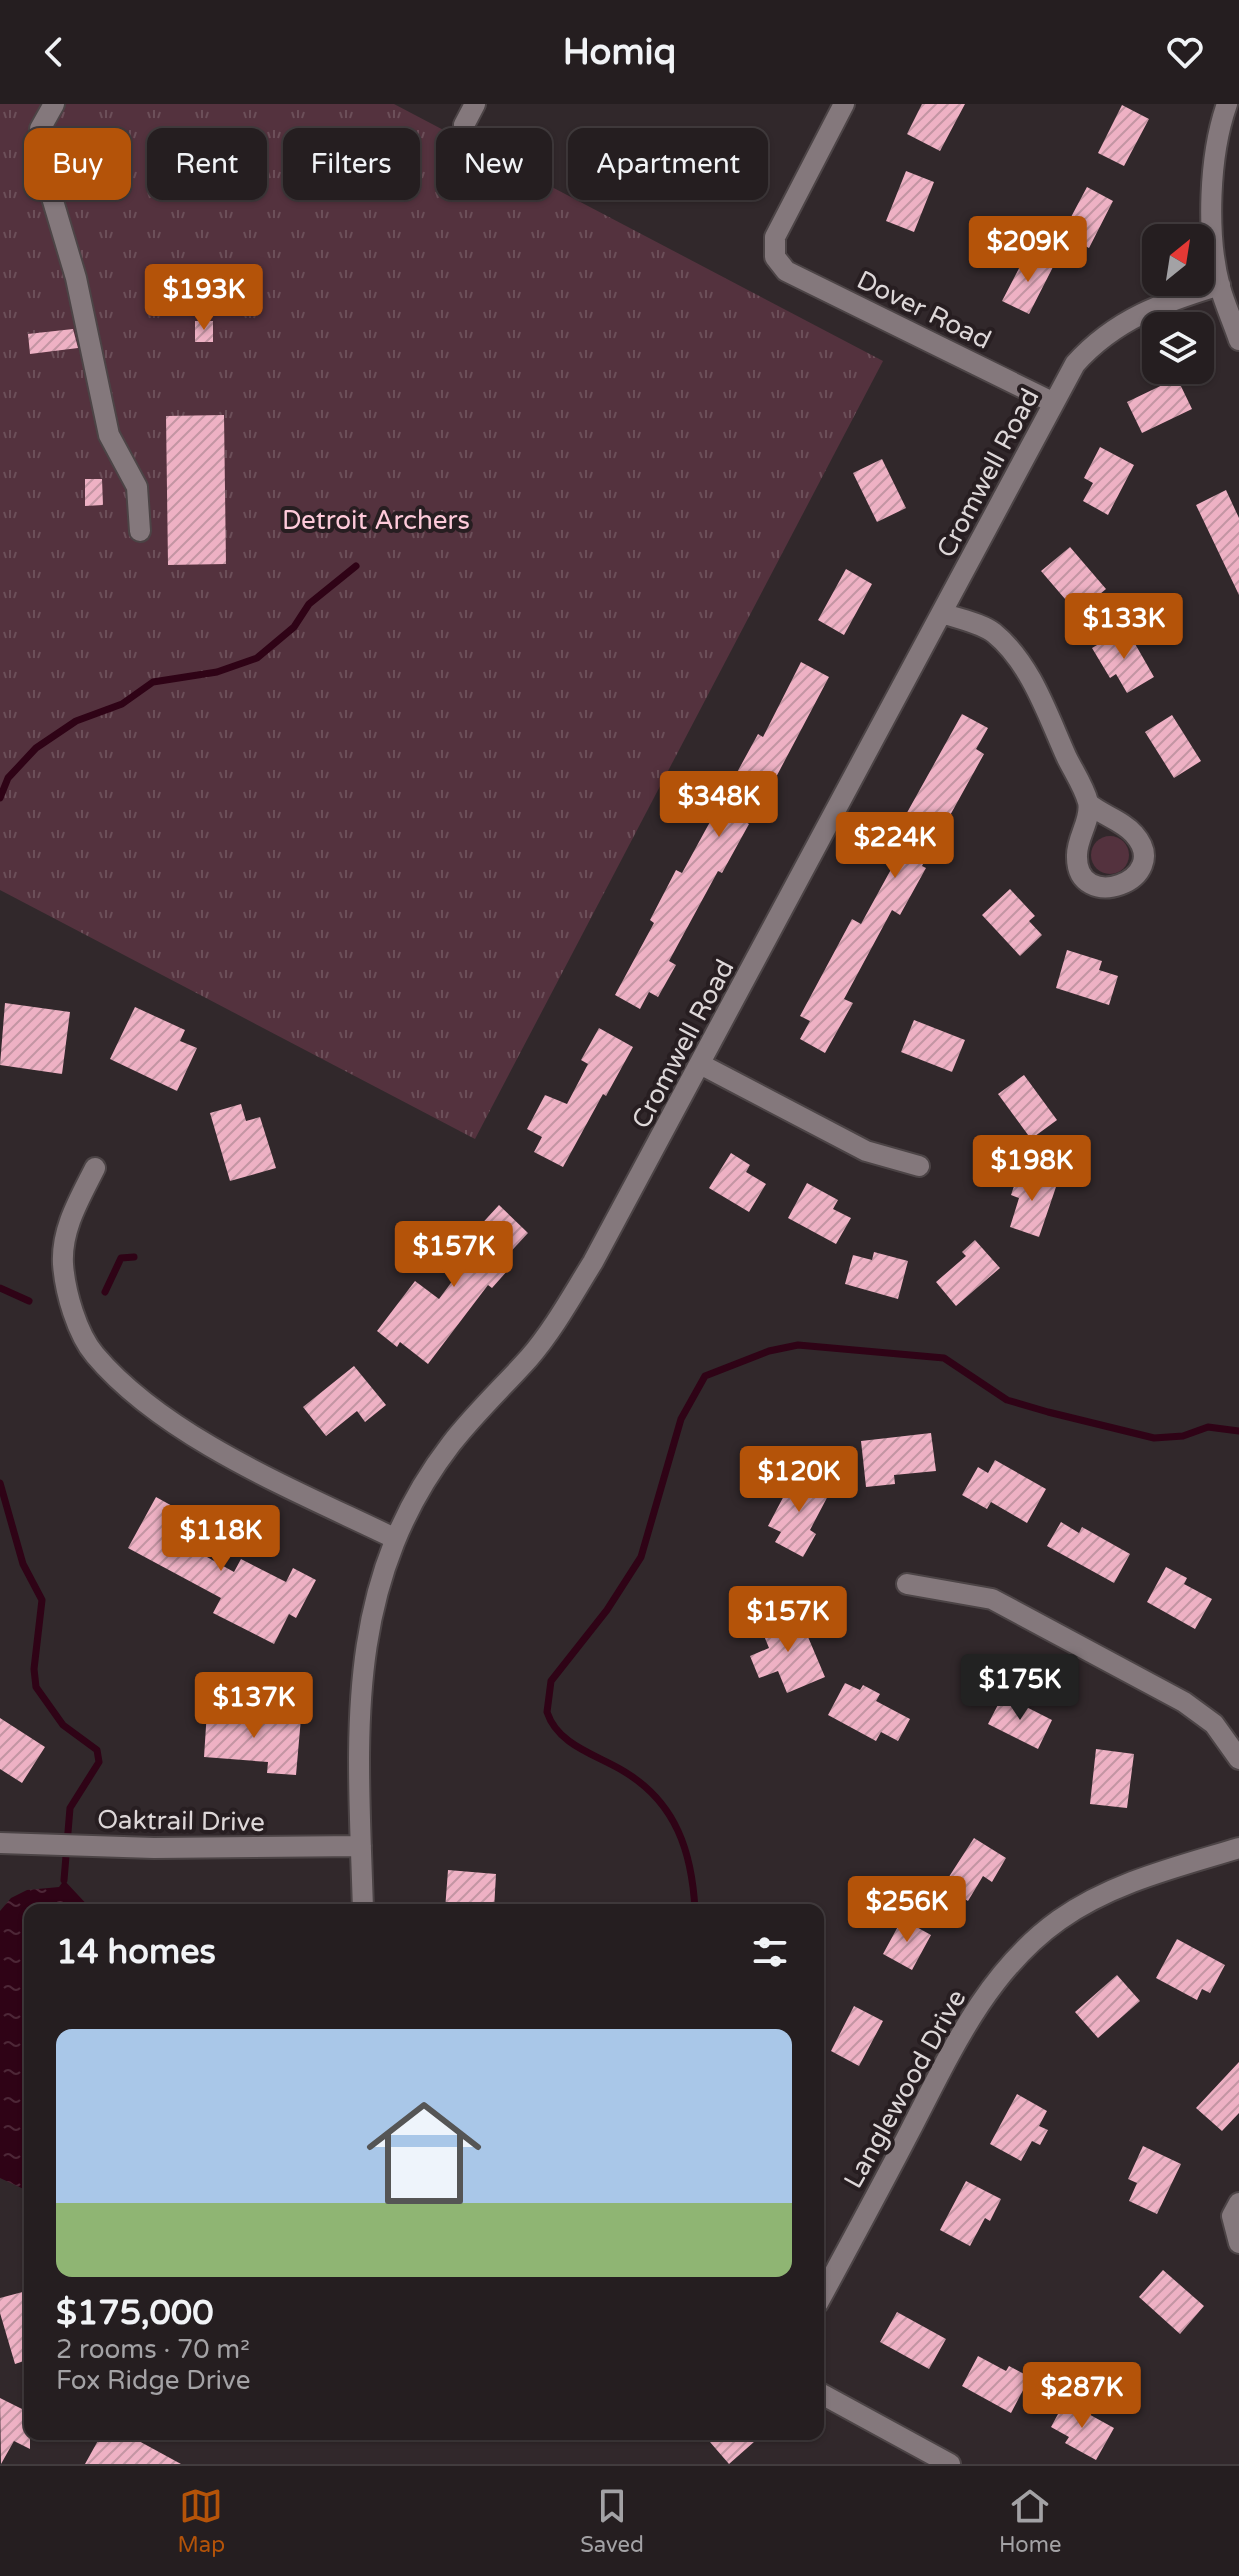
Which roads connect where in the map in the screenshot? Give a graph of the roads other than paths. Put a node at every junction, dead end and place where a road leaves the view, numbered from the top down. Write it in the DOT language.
graph roads {
  1 [pos="54,104"];
  2 [pos="475,104"];
  3 [pos="844,104"];
  4 [pos="1227,104"];
  5 [pos="464,125"];
  6 [pos="1220,285"];
  7 [pos="1239,340"];
  8 [pos="1054,403"];
  9 [pos="140,531"];
  10 [pos="943,613"];
  11 [pos="1089,804"];
  12 [pos="702,1065"];
  13 [pos="919,1166"];
  14 [pos="95,1168"];
  15 [pos="394,1538"];
  16 [pos="907,1584"];
  17 [pos="1239,1759"];
  18 [pos="0,1843"];
  19 [pos="361,1846"];
  20 [pos="1239,1848"];
  21 [pos="363,1904"];
  22 [pos="1239,2203"];
  23 [pos="1239,2243"];
  24 [pos="824,2292"];
  25 [pos="824,2395"];
  26 [pos="950,2464"];
  1 -- 9 [label="street"];
  2 -- 5 [label="street"];
  3 -- 8 [label="street, Dover Road"];
  4 -- 6 [label="street"];
  6 -- 7 [label="street"];
  6 -- 8 [label="street, Cromwell Road"];
  8 -- 10 [label="street, Cromwell Road"];
  10 -- 11 [label="street"];
  10 -- 12 [label="street, Cromwell Road"];
  12 -- 13 [label="street"];
  12 -- 15 [label="street, Cromwell Road"];
  14 -- 15 [label="street"];
  15 -- 19 [label="street, Cromwell Road"];
  16 -- 17 [label="street"];
  18 -- 19 [label="street, Oaktrail Drive"];
  19 -- 21 [label="street, Cromwell Road"];
  20 -- 24 [label="street, Langlewood Drive"];
  22 -- 23 [label="street"];
  25 -- 26 [label="street"];
}
